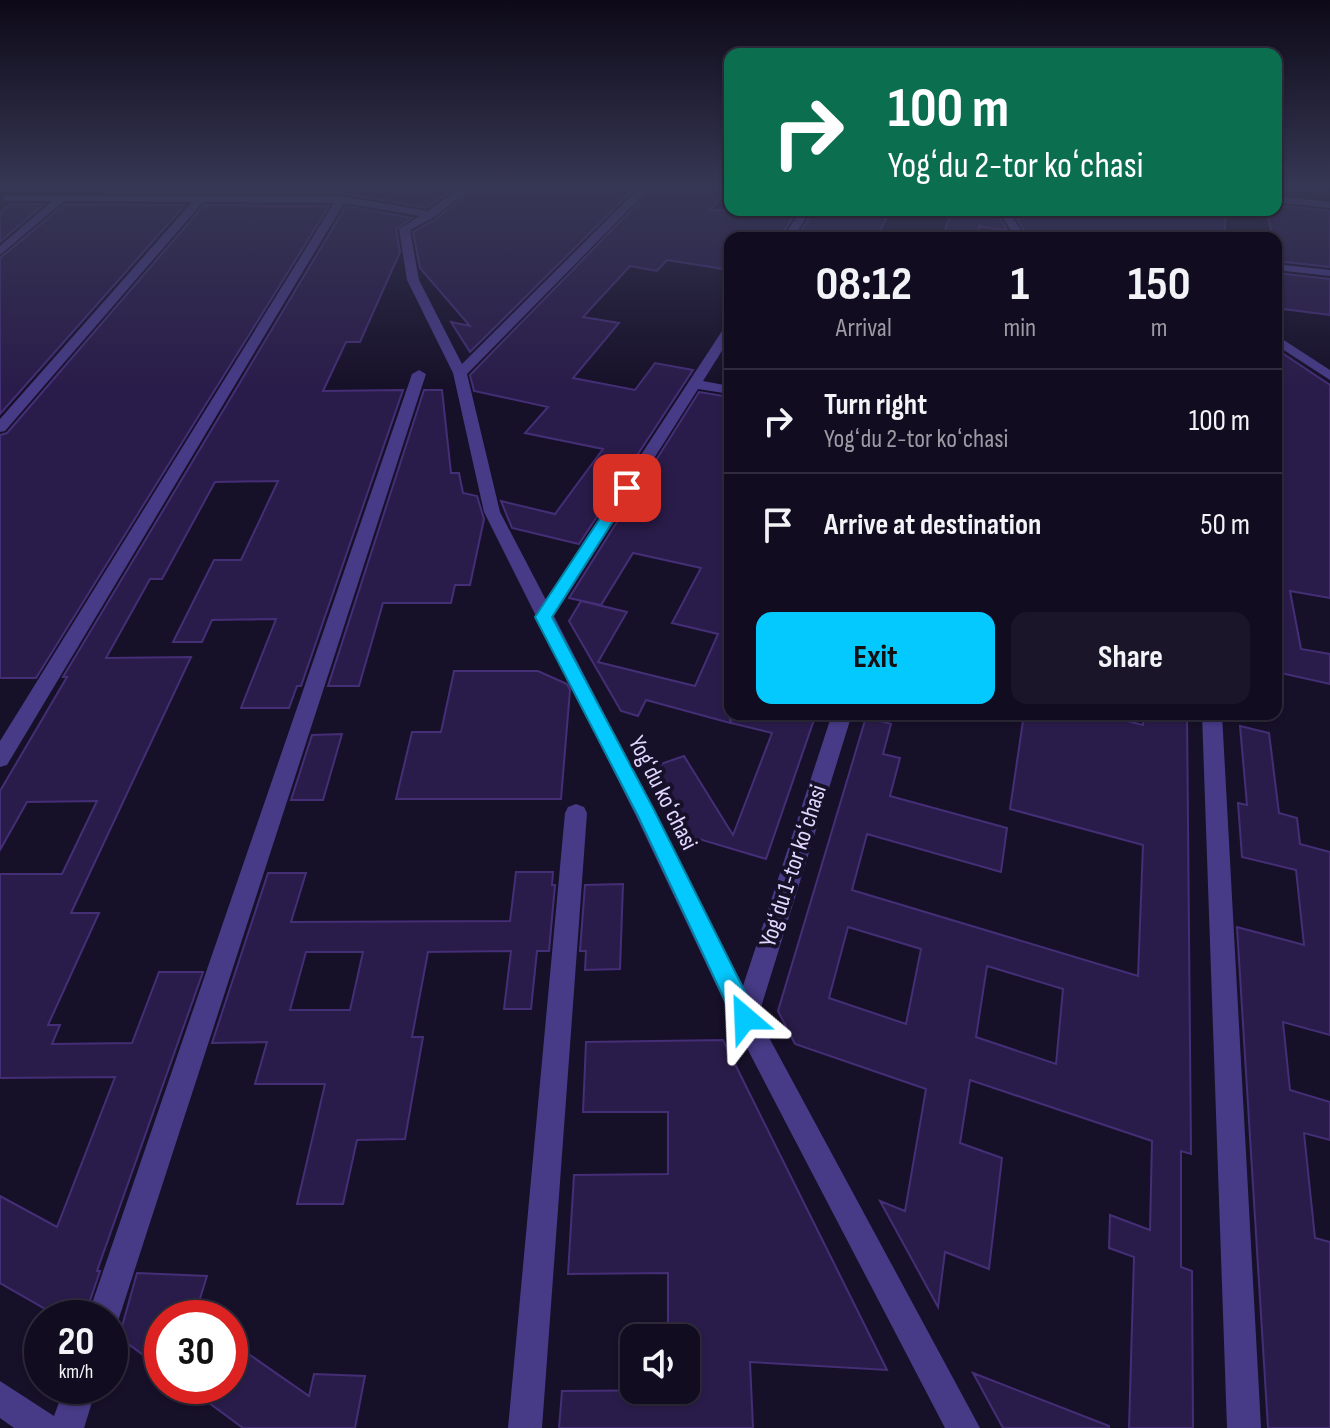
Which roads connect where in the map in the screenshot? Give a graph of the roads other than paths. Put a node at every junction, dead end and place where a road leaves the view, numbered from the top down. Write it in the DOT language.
graph roads {
  1 [pos="152,254"];
  2 [pos="308,254"];
  3 [pos="408,254"];
  4 [pos="579,254"];
  5 [pos="1282,268"];
  6 [pos="1330,273"];
  7 [pos="724,337"];
  8 [pos="1282,343"];
  9 [pos="460,373"];
  10 [pos="419,374"];
  11 [pos="1330,376"];
  12 [pos="694,384"];
  13 [pos="724,389"];
  14 [pos="0,428"];
  15 [pos="544,617"];
  16 [pos="840,720"];
  17 [pos="1212,720"];
  18 [pos="0,759"];
  19 [pos="576,813"];
  20 [pos="745,1018"];
  21 [pos="109,1300"];
  22 [pos="0,1398"];
  23 [pos="75,1404"];
  24 [pos="43,1428"];
  25 [pos="67,1428"];
  26 [pos="525,1428"];
  27 [pos="963,1428"];
  28 [pos="1244,1428"];
  1 -- 14 [label="street"];
  2 -- 18 [label="street"];
  3 -- 9 [label="street, Yogʻdu koʻchasi"];
  4 -- 9 [label="street"];
  5 -- 6 [label="street"];
  7 -- 12 [label="street"];
  8 -- 11 [label="street"];
  9 -- 15 [label="street, Yogʻdu koʻchasi"];
  10 -- 21 [label="street"];
  12 -- 13 [label="street"];
  12 -- 15 [label="street"];
  15 -- 20 [label="street, Yogʻdu koʻchasi"];
  16 -- 20 [label="street, Yogʻdu 1-tor koʻchasi"];
  17 -- 28 [label="street"];
  19 -- 26 [label="street"];
  20 -- 27 [label="street, Yogʻdu koʻchasi"];
  22 -- 24 [label="street"];
  23 -- 25 [label="street"];
}
